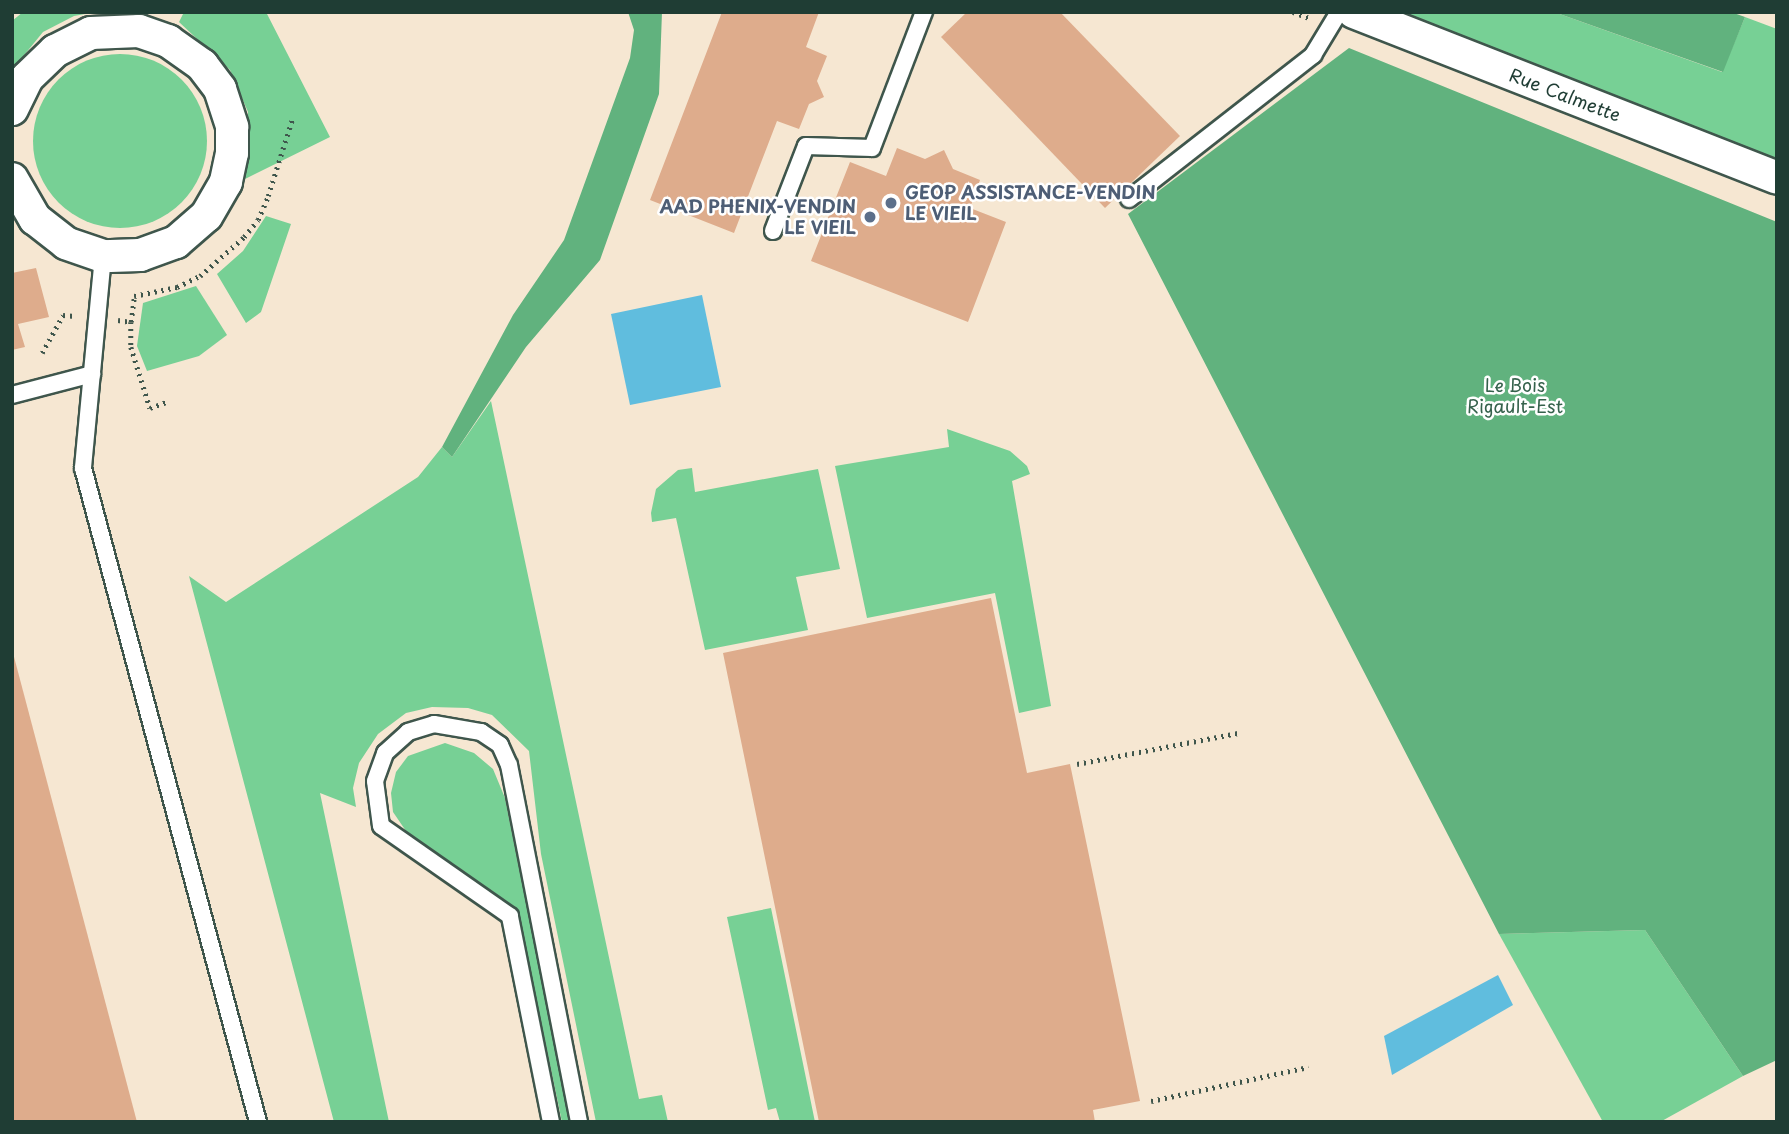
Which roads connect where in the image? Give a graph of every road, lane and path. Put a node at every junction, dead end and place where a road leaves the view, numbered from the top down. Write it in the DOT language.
graph roads {
  1 [pos="924,12"];
  2 [pos="1339,12"];
  3 [pos="1354,12"];
  4 [pos="12,109"];
  5 [pos="292,120"];
  6 [pos="1777,178"];
  7 [pos="12,179"];
  8 [pos="1129,199"];
  9 [pos="773,231"];
  10 [pos="103,256"];
  11 [pos="97,318"];
  12 [pos="131,322"];
  13 [pos="42,353"];
  14 [pos="92,374"];
  15 [pos="12,395"];
  16 [pos="169,401"];
  17 [pos="1238,733"];
  18 [pos="1077,764"];
  19 [pos="1308,1067"];
  20 [pos="1152,1101"];
  21 [pos="258,1122"];
  22 [pos="551,1122"];
  23 [pos="579,1122"];
  1 -- 9 [label="lane"];
  2 -- 8 [label="lane"];
  3 -- 6 [label="street, Rue Calmette"];
  4 -- 10 [label="street"];
  5 -- 12 [label="path"];
  7 -- 10 [label="street"];
  10 -- 11 [label="lane"];
  11 -- 12 [label="path"];
  11 -- 13 [label="path"];
  11 -- 14 [label="lane"];
  12 -- 16 [label="path"];
  14 -- 15 [label="lane"];
  14 -- 21 [label="lane"];
  17 -- 18 [label="path"];
  19 -- 20 [label="path"];
  22 -- 23 [label="lane"];
}
